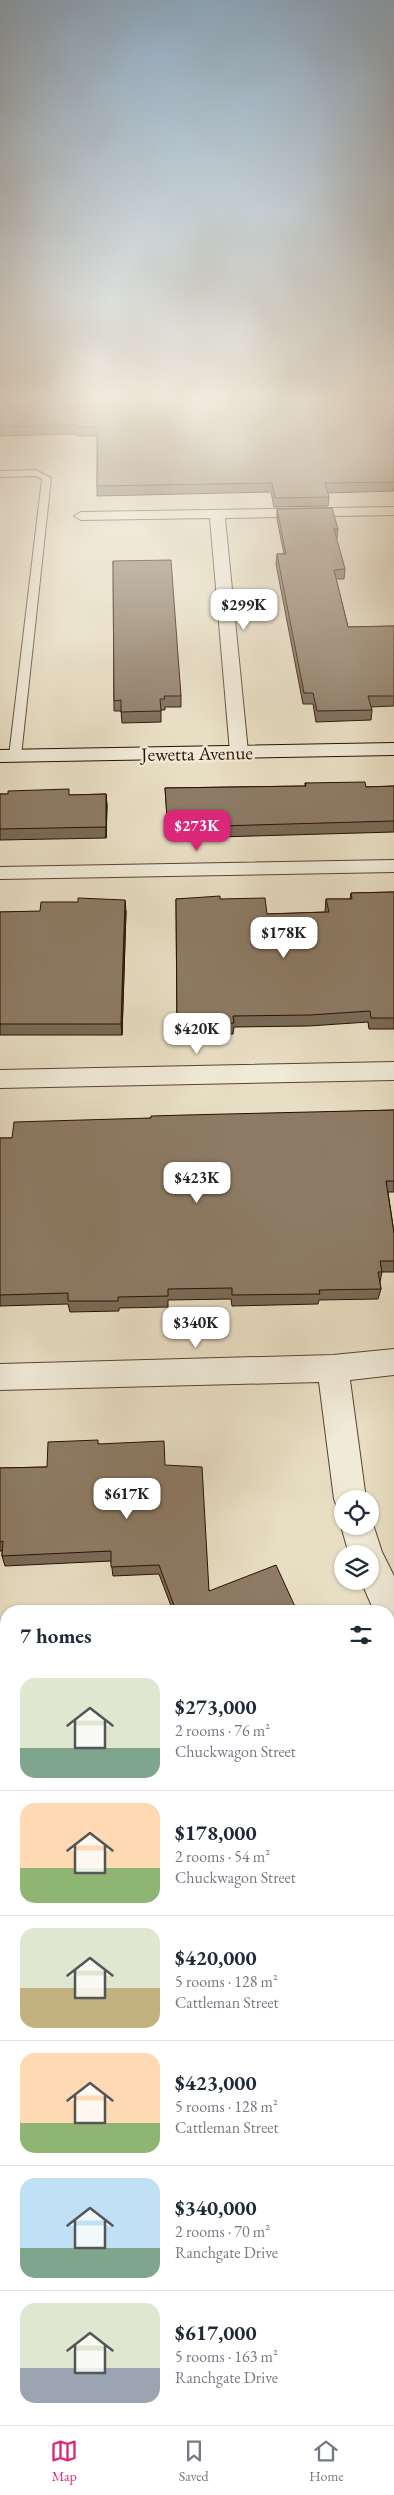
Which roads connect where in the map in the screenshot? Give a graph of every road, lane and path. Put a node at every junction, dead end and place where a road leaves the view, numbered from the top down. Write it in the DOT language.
graph roads {
  1 [pos="42,511"];
  2 [pos="379,511"];
  3 [pos="217,513"];
  4 [pos="81,516"];
  5 [pos="394,750"];
  6 [pos="239,752"];
  7 [pos="7,756"];
  8 [pos="394,866"];
  9 [pos="0,873"];
  10 [pos="394,1070"];
  11 [pos="0,1079"];
  12 [pos="394,1362"];
  13 [pos="333,1368"];
  14 [pos="0,1377"];
  15 [pos="349,1490"];
  16 [pos="379,1582"];
  17 [pos="389,1605"];
  1 -- 7 [label="lane"];
  2 -- 3 [label="street"];
  3 -- 4 [label="street"];
  3 -- 6 [label="street"];
  5 -- 6 [label="street, Jewetta Avenue"];
  6 -- 7 [label="street, Jewetta Avenue"];
  8 -- 9 [label="street"];
  10 -- 11 [label="street"];
  12 -- 13 [label="street"];
  13 -- 14 [label="street"];
  13 -- 15 [label="street"];
  16 -- 17 [label="street"];
}
